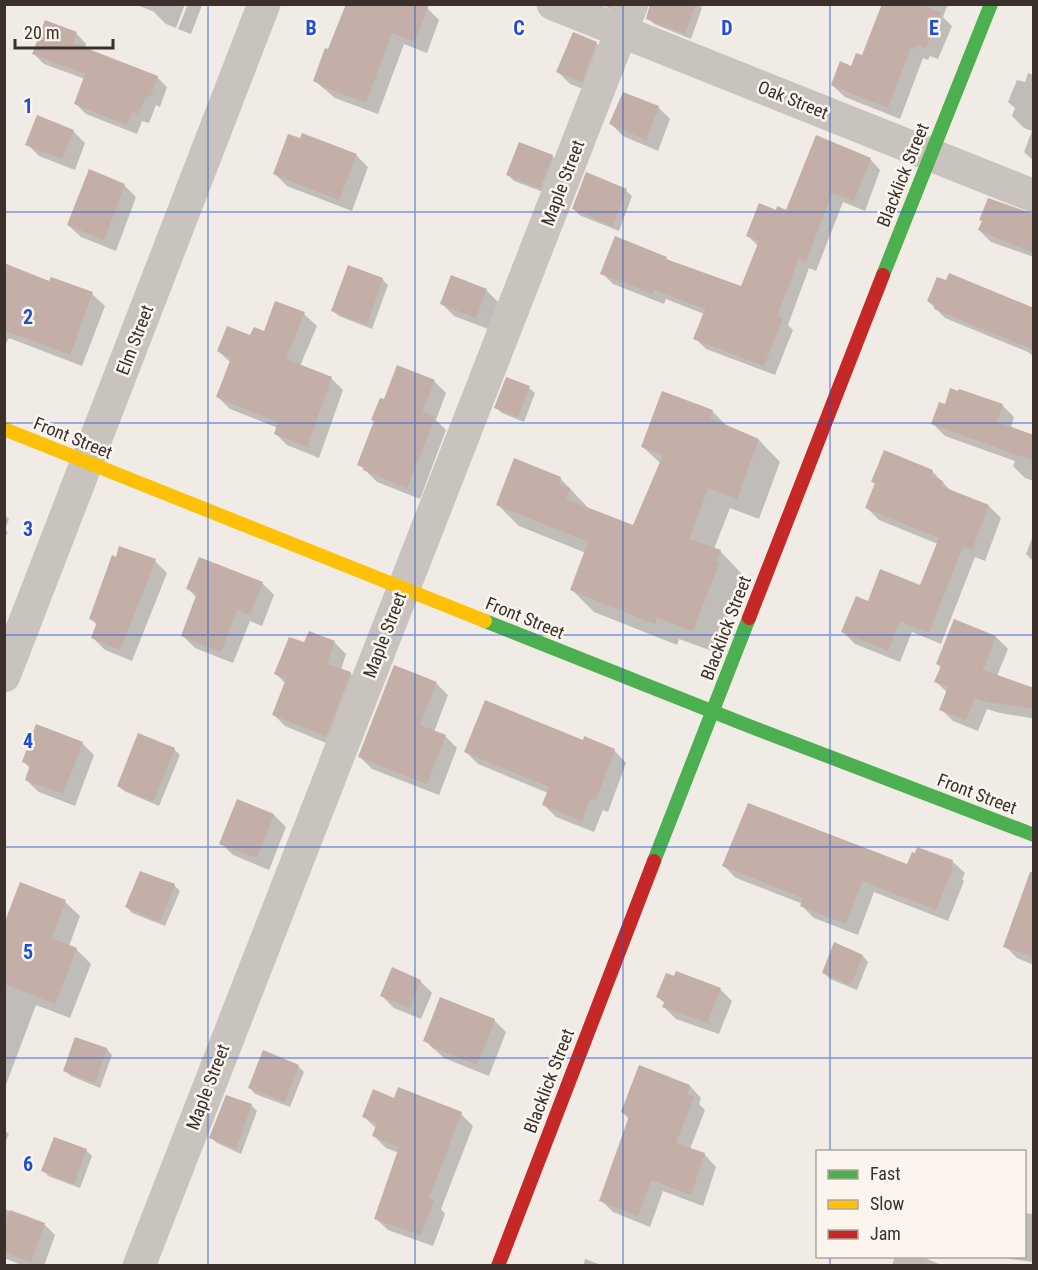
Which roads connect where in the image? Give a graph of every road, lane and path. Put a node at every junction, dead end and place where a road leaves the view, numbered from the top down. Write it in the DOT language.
graph roads {
  1 [pos="264,4"];
  2 [pos="553,4"];
  3 [pos="991,4"];
  4 [pos="627,18"];
  5 [pos="930,155"];
  6 [pos="1034,196"];
  7 [pos="4,429"];
  8 [pos="88,463"];
  9 [pos="402,588"];
  10 [pos="4,676"];
  11 [pos="712,711"];
  12 [pos="1034,835"];
  13 [pos="139,1266"];
  14 [pos="498,1266"];
  1 -- 8 [label="street, Elm Street"];
  2 -- 4 [label="street, Oak Street"];
  3 -- 5 [label="street, Blacklick Street"];
  4 -- 5 [label="street, Oak Street"];
  4 -- 9 [label="street, Maple Street"];
  5 -- 6 [label="street, Oak Street"];
  5 -- 11 [label="street, Blacklick Street"];
  7 -- 8 [label="street, Front Street"];
  8 -- 9 [label="street, Front Street"];
  8 -- 10 [label="street, Elm Street"];
  9 -- 11 [label="street, Front Street"];
  9 -- 13 [label="street, Maple Street"];
  11 -- 12 [label="street, Front Street"];
  11 -- 14 [label="street, Blacklick Street"];
}
